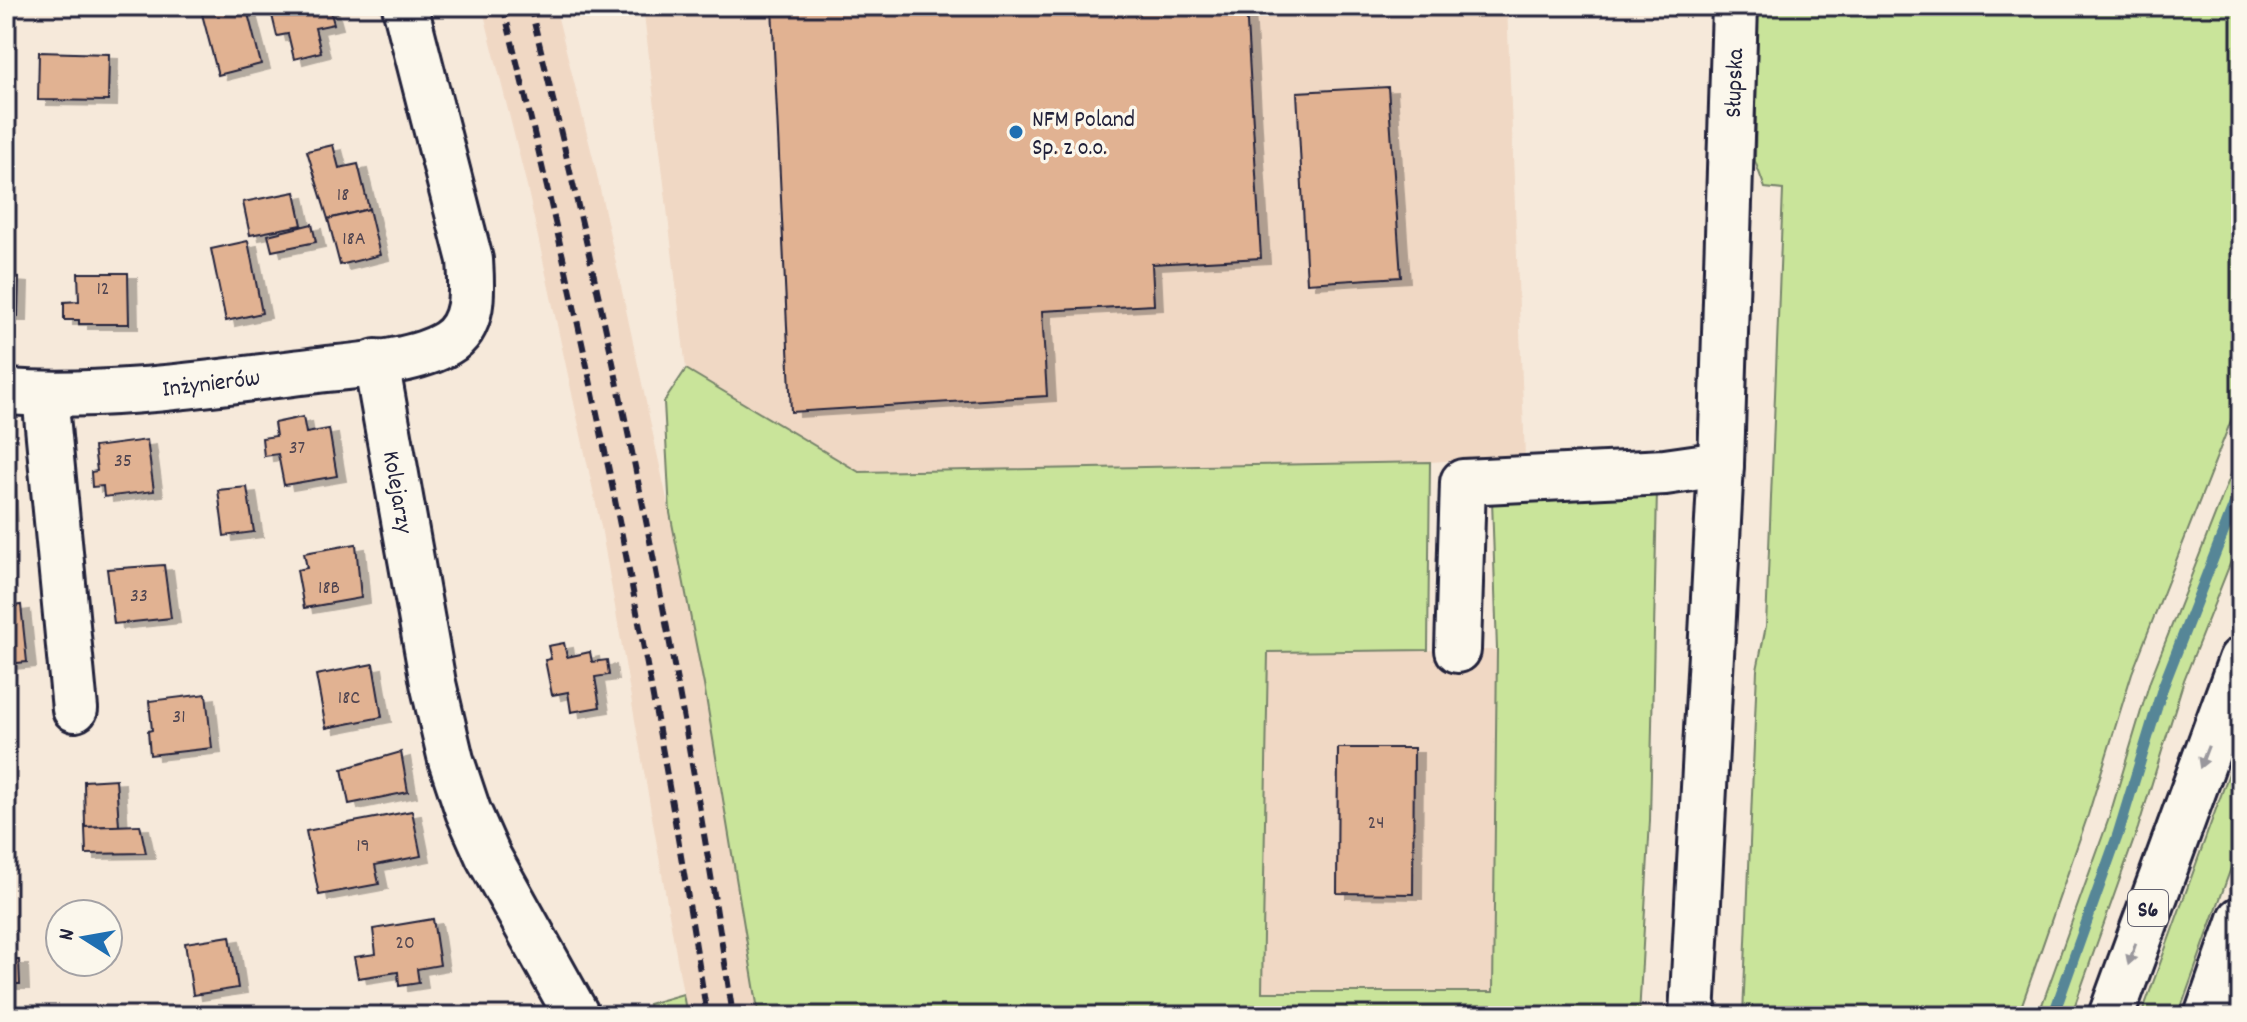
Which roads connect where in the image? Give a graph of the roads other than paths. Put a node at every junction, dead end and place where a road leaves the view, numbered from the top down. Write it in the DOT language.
graph roads {
  1 [pos="405,6"];
  2 [pos="1735,6"];
  3 [pos="376,362"];
  4 [pos="26,394"];
  5 [pos="1721,464"];
  6 [pos="1458,650"];
  7 [pos="2241,660"];
  8 [pos="75,709"];
  9 [pos="2241,919"];
  10 [pos="577,1016"];
  11 [pos="1692,1016"];
  12 [pos="2111,1016"];
  13 [pos="2207,1016"];
  1 -- 3 [label="main road"];
  2 -- 5 [label="main road, Słupska"];
  3 -- 4 [label="main road, Inżynierów"];
  3 -- 10 [label="main road, Kolejarzy"];
  4 -- 8 [label="main road, Inżynierów"];
  5 -- 6 [label="main road"];
  5 -- 11 [label="main road, Słupska"];
  7 -- 12 [label="main road, S6, one-way"];
  9 -- 13 [label="main road"];
}
